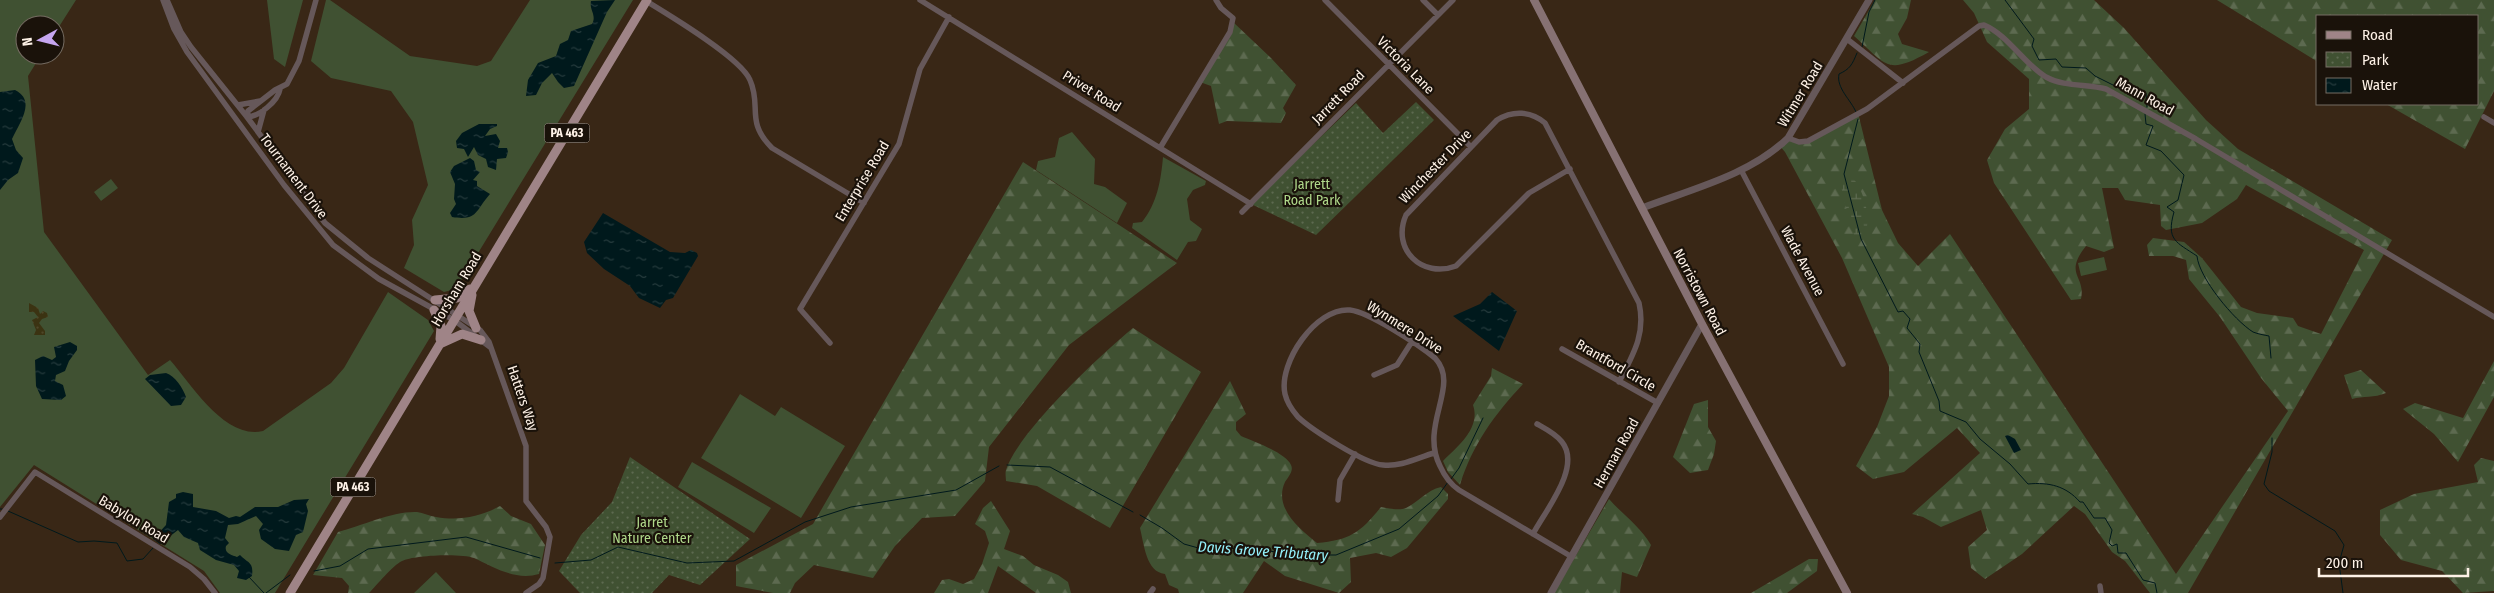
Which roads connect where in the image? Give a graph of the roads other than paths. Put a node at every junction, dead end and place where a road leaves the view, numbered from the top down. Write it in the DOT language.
graph roads {
  1 [pos="163,0"];
  2 [pos="167,0"];
  3 [pos="316,0"];
  4 [pos="920,0"];
  5 [pos="1216,0"];
  6 [pos="1325,0"];
  7 [pos="1423,0"];
  8 [pos="1453,0"];
  9 [pos="1534,0"];
  10 [pos="1868,0"];
  11 [pos="647,1"];
  12 [pos="1438,15"];
  13 [pos="949,17"];
  14 [pos="1847,39"];
  15 [pos="1388,64"];
  16 [pos="1903,83"];
  17 [pos="280,89"];
  18 [pos="262,101"];
  19 [pos="238,105"];
  20 [pos="266,108"];
  21 [pos="247,117"];
  22 [pos="2484,117"];
  23 [pos="2494,123"];
  24 [pos="258,132"];
  25 [pos="1788,138"];
  26 [pos="1470,146"];
  27 [pos="1160,148"];
  28 [pos="1570,169"];
  29 [pos="1741,170"];
  30 [pos="864,203"];
  31 [pos="1251,204"];
  32 [pos="1642,208"];
  33 [pos="1242,212"];
  34 [pos="475,286"];
  35 [pos="435,300"];
  36 [pos="434,310"];
  37 [pos="455,317"];
  38 [pos="2494,317"];
  39 [pos="1702,324"];
  40 [pos="476,328"];
  41 [pos="481,340"];
  42 [pos="830,343"];
  43 [pos="1411,343"];
  44 [pos="439,344"];
  45 [pos="490,347"];
  46 [pos="1562,348"];
  47 [pos="1843,364"];
  48 [pos="1374,375"];
  49 [pos="1619,382"];
  50 [pos="1658,403"];
  51 [pos="1536,424"];
  52 [pos="1434,453"];
  53 [pos="1355,454"];
  54 [pos="1338,500"];
  55 [pos="0,517"];
  56 [pos="1533,534"];
  57 [pos="1572,557"];
  58 [pos="215,593"];
  59 [pos="290,593"];
  60 [pos="526,593"];
  61 [pos="1551,593"];
  62 [pos="1847,593"];
  1 -- 36 [label="street, Tournament Drive"];
  2 -- 19 [label="street, Tournament Drive"];
  3 -- 17 [label="street"];
  4 -- 13 [label="street, Privet Road"];
  5 -- 27 [label="street"];
  6 -- 15 [label="street, Victoria Lane"];
  7 -- 12 [label="street"];
  8 -- 12 [label="street, Jarrett Road"];
  9 -- 32 [label="main road, Norristown Road"];
  10 -- 14 [label="street, Witmer Road"];
  11 -- 30 [label="street"];
  11 -- 34 [label="main road, Horsham Road / PA 463"];
  12 -- 15 [label="street, Jarrett Road"];
  13 -- 27 [label="street, Privet Road"];
  13 -- 30 [label="street, Enterprise Road"];
  14 -- 16 [label="street"];
  14 -- 25 [label="street, Witmer Road"];
  15 -- 26 [label="street, Victoria Lane"];
  15 -- 31 [label="street, Jarrett Road"];
  16 -- 25 [label="street, Mann Road"];
  16 -- 38 [label="street, Mann Road"];
  17 -- 18 [label="street"];
  17 -- 20 [label="street"];
  18 -- 19 [label="street"];
  18 -- 21 [label="street"];
  19 -- 21 [label="street, Tournament Drive"];
  20 -- 21 [label="street"];
  20 -- 24 [label="street"];
  21 -- 24 [label="street, Tournament Drive"];
  22 -- 23 [label="street"];
  24 -- 35 [label="street, Tournament Drive"];
  25 -- 29 [label="street, Witmer Road"];
  26 -- 28 [label="street, Winchester Drive"];
  26 -- 28 [label="street, Winchester Drive"];
  27 -- 31 [label="street, Privet Road"];
  28 -- 49 [label="street, Winchester Drive"];
  29 -- 32 [label="street, Witmer Road"];
  29 -- 47 [label="street, Wade Avenue"];
  30 -- 42 [label="street, Enterprise Road"];
  31 -- 33 [label="street, Jarrett Road"];
  32 -- 39 [label="main road, Norristown Road"];
  34 -- 35 [label="main road"];
  34 -- 37 [label="main road, Horsham Road / PA 463"];
  34 -- 40 [label="main road"];
  35 -- 37 [label="street, Tournament Drive"];
  36 -- 37 [label="street, Tournament Drive"];
  36 -- 44 [label="main road"];
  37 -- 40 [label="street, Hatters Way"];
  37 -- 41 [label="street"];
  37 -- 44 [label="main road, Horsham Road / PA 463"];
  39 -- 50 [label="street, Herman Road"];
  39 -- 62 [label="main road, Norristown Road"];
  40 -- 45 [label="street, Hatters Way"];
  41 -- 44 [label="main road"];
  41 -- 45 [label="street"];
  43 -- 48 [label="street"];
  43 -- 52 [label="street, Wynmere Drive"];
  43 -- 53 [label="street, Wynmere Drive"];
  44 -- 59 [label="main road, Horsham Road / PA 463"];
  45 -- 60 [label="street, Hatters Way"];
  46 -- 49 [label="street, Brantford Circle"];
  49 -- 50 [label="street, Brantford Circle"];
  50 -- 57 [label="street, Herman Road"];
  51 -- 56 [label="street"];
  52 -- 53 [label="street, Wynmere Drive"];
  52 -- 56 [label="street, Wynmere Drive"];
  53 -- 54 [label="street"];
  55 -- 58 [label="street, Babylon Road"];
  56 -- 57 [label="street, Wynmere Drive"];
  57 -- 61 [label="street, Herman Road"];
}
